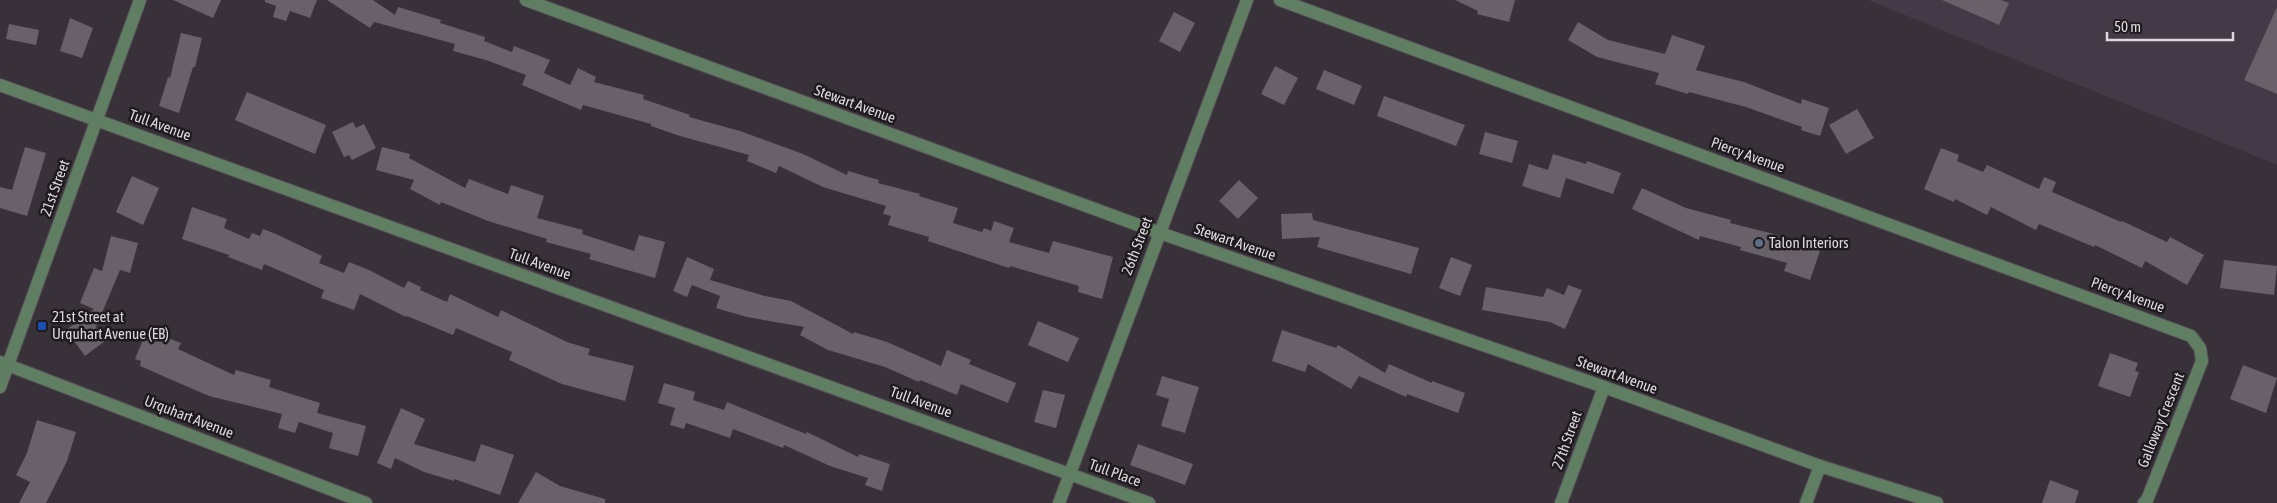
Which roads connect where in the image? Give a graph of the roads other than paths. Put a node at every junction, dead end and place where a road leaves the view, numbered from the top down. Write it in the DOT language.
graph roads {
  1 [pos="140,0"];
  2 [pos="526,0"];
  3 [pos="1247,0"];
  4 [pos="1280,0"];
  5 [pos="0,85"];
  6 [pos="97,120"];
  7 [pos="1160,233"];
  8 [pos="2200,348"];
  9 [pos="4,363"];
  10 [pos="0,387"];
  11 [pos="1604,387"];
  12 [pos="1820,466"];
  13 [pos="1069,474"];
  14 [pos="366,503"];
  15 [pos="1059,503"];
  16 [pos="1149,503"];
  17 [pos="1561,503"];
  18 [pos="1806,503"];
  19 [pos="1937,503"];
  20 [pos="2144,503"];
  1 -- 6 [label="street, 21st Street"];
  2 -- 7 [label="street, Stewart Avenue"];
  3 -- 7 [label="street, 26th Street"];
  4 -- 8 [label="street, Piercy Avenue"];
  5 -- 6 [label="street, Tull Avenue"];
  6 -- 9 [label="street, 21st Street"];
  6 -- 13 [label="street, Tull Avenue"];
  7 -- 11 [label="street, Stewart Avenue"];
  7 -- 13 [label="street, 26th Street"];
  8 -- 20 [label="street, Galloway Crescent"];
  9 -- 10 [label="street, 21st Street"];
  9 -- 14 [label="street, Urquhart Avenue"];
  11 -- 12 [label="street, Stewart Avenue"];
  11 -- 17 [label="street, 27th Street"];
  12 -- 18 [label="street"];
  12 -- 19 [label="street, Stewart Avenue"];
  13 -- 15 [label="street, 26th Street"];
  13 -- 16 [label="street, Tull Place"];
}
